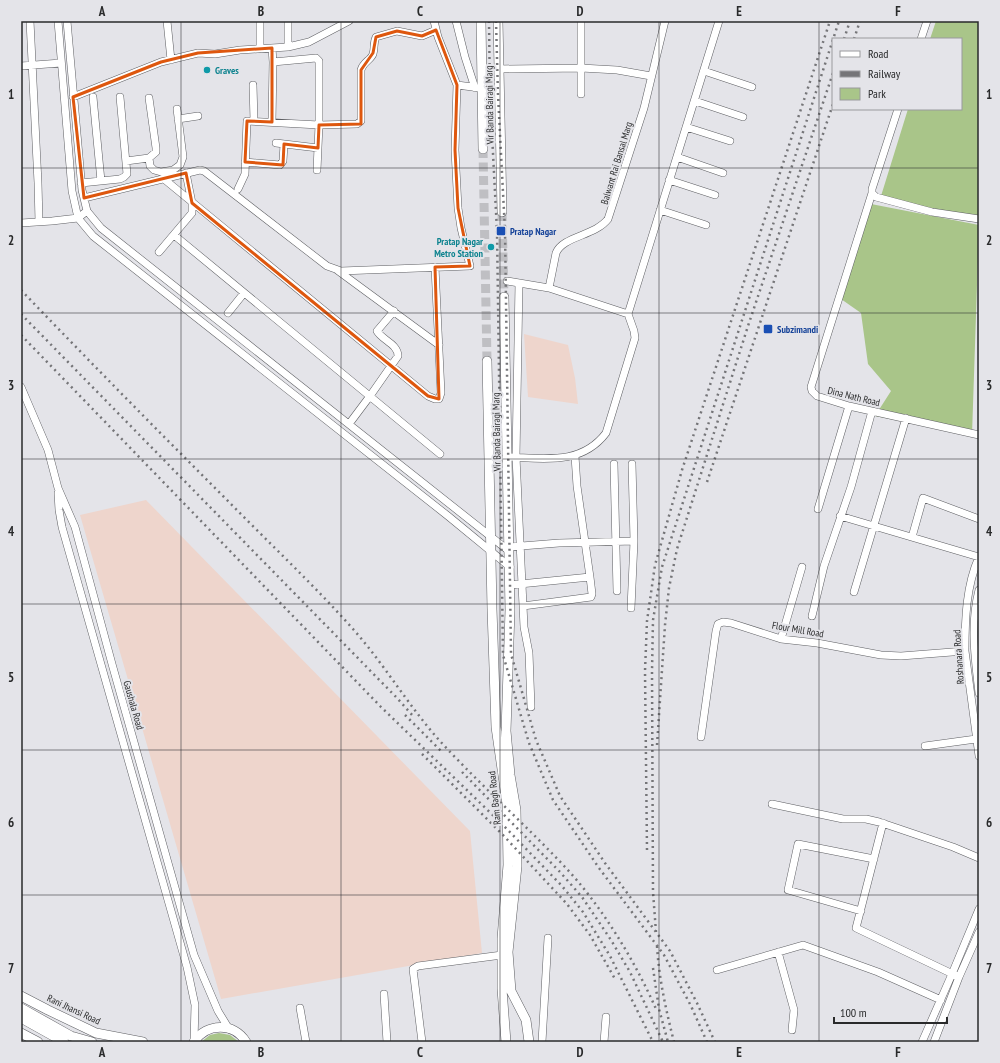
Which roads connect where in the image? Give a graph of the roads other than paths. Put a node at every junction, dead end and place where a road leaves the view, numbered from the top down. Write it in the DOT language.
graph roads {
  1 [pos="30,21"];
  2 [pos="58,21"];
  3 [pos="67,21"];
  4 [pos="167,21"];
  5 [pos="260,21"];
  6 [pos="288,21"];
  7 [pos="349,21"];
  8 [pos="434,21"];
  9 [pos="456,21"];
  10 [pos="481,21"];
  11 [pos="498,21"];
  12 [pos="581,21"];
  13 [pos="664,21"];
  14 [pos="719,21"];
  15 [pos="927,21"];
  16 [pos="436,30"];
  17 [pos="921,38"];
  18 [pos="288,47"];
  19 [pos="260,48"];
  20 [pos="272,48"];
  21 [pos="171,60"];
  22 [pos="273,62"];
  23 [pos="61,63"];
  24 [pos="21,66"];
  25 [pos="32,66"];
  26 [pos="581,68"];
  27 [pos="499,69"];
  28 [pos="704,71"];
  29 [pos="651,76"];
  30 [pos="253,85"];
  31 [pos="457,85"];
  32 [pos="752,87"];
  33 [pos="479,88"];
  34 [pos="581,94"];
  35 [pos="73,97"];
  36 [pos="93,97"];
  37 [pos="120,97"];
  38 [pos="149,98"];
  39 [pos="695,102"];
  40 [pos="177,110"];
  41 [pos="898,110"];
  42 [pos="198,116"];
  43 [pos="743,117"];
  44 [pos="178,119"];
  45 [pos="254,121"];
  46 [pos="272,122"];
  47 [pos="319,125"];
  48 [pos="686,127"];
  49 [pos="730,141"];
  50 [pos="276,143"];
  51 [pos="284,144"];
  52 [pos="318,148"];
  53 [pos="483,149"];
  54 [pos="149,158"];
  55 [pos="677,158"];
  56 [pos="126,161"];
  57 [pos="245,162"];
  58 [pos="317,170"];
  59 [pos="186,173"];
  60 [pos="723,173"];
  61 [pos="164,179"];
  62 [pos="669,180"];
  63 [pos="101,181"];
  64 [pos="81,182"];
  65 [pos="238,189"];
  66 [pos="872,194"];
  67 [pos="715,195"];
  68 [pos="84,198"];
  69 [pos="192,203"];
  70 [pos="660,210"];
  71 [pos="87,211"];
  72 [pos="502,212"];
  73 [pos="78,218"];
  74 [pos="979,219"];
  75 [pos="21,222"];
  76 [pos="39,222"];
  77 [pos="706,225"];
  78 [pos="174,235"];
  79 [pos="159,252"];
  80 [pos="435,267"];
  81 [pos="335,269"];
  82 [pos="507,281"];
  83 [pos="519,283"];
  84 [pos="549,288"];
  85 [pos="244,293"];
  86 [pos="504,297"];
  87 [pos="394,311"];
  88 [pos="228,313"];
  89 [pos="628,314"];
  90 [pos="440,345"];
  91 [pos="487,361"];
  92 [pos="392,366"];
  93 [pos="21,387"];
  94 [pos="370,396"];
  95 [pos="849,406"];
  96 [pos="872,411"];
  97 [pos="906,418"];
  98 [pos="347,422"];
  99 [pos="338,430"];
  100 [pos="979,435"];
  101 [pos="440,454"];
  102 [pos="575,456"];
  103 [pos="512,457"];
  104 [pos="614,464"];
  105 [pos="632,464"];
  106 [pos="58,488"];
  107 [pos="818,509"];
  108 [pos="840,516"];
  109 [pos="979,519"];
  110 [pos="875,526"];
  111 [pos="491,536"];
  112 [pos="912,537"];
  113 [pos="616,541"];
  114 [pos="634,541"];
  115 [pos="585,542"];
  116 [pos="520,546"];
  117 [pos="509,549"];
  118 [pos="491,552"];
  119 [pos="979,557"];
  120 [pos="510,567"];
  121 [pos="802,567"];
  122 [pos="590,577"];
  123 [pos="523,583"];
  124 [pos="510,585"];
  125 [pos="979,590"];
  126 [pos="616,591"];
  127 [pos="854,592"];
  128 [pos="523,606"];
  129 [pos="631,608"];
  130 [pos="812,616"];
  131 [pos="781,639"];
  132 [pos="966,651"];
  133 [pos="979,693"];
  134 [pos="531,707"];
  135 [pos="701,737"];
  136 [pos="976,739"];
  137 [pos="925,746"];
  138 [pos="979,756"];
  139 [pos="772,804"];
  140 [pos="884,823"];
  141 [pos="979,858"];
  142 [pos="874,859"];
  143 [pos="979,908"];
  144 [pos="861,911"];
  145 [pos="979,932"];
  146 [pos="548,938"];
  147 [pos="778,952"];
  148 [pos="502,955"];
  149 [pos="717,970"];
  150 [pos="956,975"];
  151 [pos="502,989"];
  152 [pos="511,991"];
  153 [pos="384,994"];
  154 [pos="21,996"];
  155 [pos="941,1000"];
  156 [pos="21,1008"];
  157 [pos="300,1008"];
  158 [pos="504,1011"];
  159 [pos="606,1017"];
  160 [pos="21,1018"];
  161 [pos="229,1029"];
  162 [pos="792,1030"];
  163 [pos="21,1033"];
  164 [pos="38,1042"];
  165 [pos="64,1042"];
  166 [pos="92,1042"];
  167 [pos="143,1042"];
  168 [pos="194,1042"];
  169 [pos="246,1042"];
  170 [pos="306,1042"];
  171 [pos="387,1042"];
  172 [pos="422,1042"];
  173 [pos="502,1042"];
  174 [pos="506,1042"];
  175 [pos="529,1042"];
  176 [pos="542,1042"];
  177 [pos="604,1042"];
  178 [pos="922,1042"];
  179 [pos="934,1042"];
  1 -- 25 [label="street"];
  2 -- 23 [label="street"];
  3 -- 35 [label="street"];
  4 -- 21 [label="street"];
  5 -- 19 [label="street"];
  6 -- 18 [label="street"];
  7 -- 18 [label="street"];
  8 -- 16 [label="street"];
  9 -- 33 [label="street"];
  10 -- 33 [label="main road, Vir Banda Bairagi Marg"];
  11 -- 27 [label="main road, Vir Banda Bairagi Marg"];
  12 -- 26 [label="street"];
  13 -- 29 [label="street, Balwant Rai Bansal Marg"];
  14 -- 28 [label="street"];
  15 -- 17 [label="street"];
  16 -- 31 [label="street"];
  16 -- 47 [label="street"];
  18 -- 20 [label="street"];
  19 -- 20 [label="street"];
  19 -- 21 [label="street"];
  20 -- 22 [label="street"];
  21 -- 35 [label="street"];
  22 -- 46 [label="street"];
  22 -- 47 [label="street"];
  23 -- 25 [label="street"];
  23 -- 73 [label="street"];
  24 -- 25 [label="street"];
  25 -- 76 [label="street"];
  26 -- 27 [label="street"];
  26 -- 29 [label="street"];
  26 -- 34 [label="street"];
  27 -- 72 [label="main road, Vir Banda Bairagi Marg"];
  28 -- 32 [label="street"];
  28 -- 39 [label="street"];
  29 -- 84 [label="street, Balwant Rai Bansal Marg"];
  30 -- 45 [label="street"];
  31 -- 33 [label="street"];
  31 -- 80 [label="street"];
  33 -- 53 [label="main road, Vir Banda Bairagi Marg"];
  35 -- 64 [label="street"];
  36 -- 63 [label="street"];
  37 -- 56 [label="street"];
  38 -- 54 [label="street"];
  39 -- 43 [label="street"];
  39 -- 48 [label="street"];
  40 -- 44 [label="street"];
  41 -- 66 [label="street"];
  42 -- 44 [label="street"];
  44 -- 54 [label="street"];
  45 -- 46 [label="street"];
  45 -- 57 [label="street"];
  46 -- 47 [label="street"];
  47 -- 52 [label="street"];
  48 -- 49 [label="street"];
  48 -- 55 [label="street"];
  50 -- 51 [label="street"];
  51 -- 52 [label="street"];
  51 -- 57 [label="street"];
  52 -- 58 [label="street"];
  54 -- 56 [label="street"];
  55 -- 60 [label="street"];
  55 -- 62 [label="street"];
  56 -- 63 [label="street"];
  57 -- 65 [label="street"];
  59 -- 61 [label="street"];
  59 -- 69 [label="street"];
  59 -- 81 [label="street"];
  61 -- 68 [label="street"];
  61 -- 69 [label="street"];
  62 -- 67 [label="street"];
  62 -- 70 [label="street"];
  63 -- 64 [label="street"];
  64 -- 68 [label="street"];
  66 -- 74 [label="street"];
  66 -- 95 [label="street, Dina Nath Road"];
  68 -- 71 [label="street"];
  69 -- 78 [label="street"];
  69 -- 92 [label="street"];
  70 -- 77 [label="street"];
  70 -- 89 [label="street"];
  71 -- 73 [label="street"];
  71 -- 98 [label="street"];
  73 -- 76 [label="street"];
  73 -- 99 [label="street"];
  75 -- 76 [label="street"];
  78 -- 79 [label="street"];
  78 -- 85 [label="street"];
  80 -- 81 [label="street"];
  80 -- 90 [label="street"];
  81 -- 87 [label="street"];
  82 -- 83 [label="street"];
  83 -- 84 [label="street"];
  83 -- 103 [label="street"];
  84 -- 89 [label="street"];
  85 -- 88 [label="street"];
  85 -- 94 [label="street"];
  86 -- 103 [label="main road, Vir Banda Bairagi Marg"];
  87 -- 90 [label="street"];
  87 -- 92 [label="street"];
  89 -- 102 [label="street"];
  90 -- 92 [label="street"];
  91 -- 111 [label="main road, Vir Banda Bairagi Marg"];
  92 -- 94 [label="street"];
  93 -- 106 [label="street, Gaushala Road"];
  94 -- 98 [label="street"];
  94 -- 101 [label="street"];
  95 -- 96 [label="street, Dina Nath Road"];
  95 -- 107 [label="street"];
  96 -- 97 [label="street, Dina Nath Road"];
  96 -- 108 [label="street"];
  97 -- 100 [label="street, Dina Nath Road"];
  97 -- 110 [label="street"];
  98 -- 99 [label="street"];
  98 -- 111 [label="street"];
  99 -- 118 [label="street"];
  102 -- 103 [label="street"];
  102 -- 115 [label="street"];
  103 -- 116 [label="street"];
  103 -- 117 [label="main road, Vir Banda Bairagi Marg"];
  104 -- 113 [label="street"];
  105 -- 114 [label="street"];
  106 -- 161 [label="street, Gaushala Road"];
  106 -- 168 [label="street"];
  108 -- 110 [label="street"];
  108 -- 130 [label="street"];
  109 -- 112 [label="street"];
  110 -- 112 [label="street"];
  110 -- 127 [label="street"];
  111 -- 117 [label="street"];
  111 -- 118 [label="main road, Vir Banda Bairagi Marg"];
  112 -- 119 [label="street"];
  113 -- 114 [label="street"];
  113 -- 115 [label="street"];
  113 -- 126 [label="street"];
  114 -- 129 [label="street"];
  115 -- 116 [label="street"];
  115 -- 122 [label="street"];
  116 -- 117 [label="street"];
  116 -- 123 [label="street"];
  117 -- 120 [label="main road, Vir Banda Bairagi Marg"];
  118 -- 120 [label="street"];
  118 -- 148 [label="main road, Ram Bagh Road"];
  119 -- 132 [label="street, Roshanara Road"];
  120 -- 124 [label="main road, Ram Bagh Road"];
  121 -- 131 [label="street"];
  122 -- 123 [label="street"];
  122 -- 128 [label="street"];
  123 -- 124 [label="street"];
  123 -- 128 [label="street"];
  124 -- 152 [label="main road, Ram Bagh Road"];
  125 -- 133 [label="street, Roshanara Road"];
  128 -- 134 [label="street"];
  131 -- 132 [label="street, Flour Mill Road"];
  131 -- 135 [label="street, Flour Mill Road"];
  132 -- 136 [label="street, Roshanara Road"];
  136 -- 137 [label="street"];
  136 -- 138 [label="street, Roshanara Road"];
  139 -- 140 [label="street"];
  140 -- 141 [label="street"];
  140 -- 142 [label="street"];
  142 -- 144 [label="street"];
  142 -- 144 [label="street"];
  143 -- 150 [label="street"];
  144 -- 150 [label="street"];
  145 -- 150 [label="street"];
  146 -- 176 [label="street"];
  147 -- 149 [label="street"];
  147 -- 155 [label="street"];
  147 -- 162 [label="street"];
  148 -- 151 [label="main road, Ram Bagh Road"];
  148 -- 172 [label="street"];
  150 -- 155 [label="street"];
  150 -- 179 [label="street"];
  151 -- 152 [label="main road"];
  151 -- 158 [label="main road, Ram Bagh Road"];
  152 -- 175 [label="main road, Ram Bagh Road"];
  153 -- 171 [label="street"];
  154 -- 167 [label="main road, Rani Jhansi Road"];
  155 -- 178 [label="street"];
  156 -- 166 [label="main road"];
  157 -- 170 [label="street"];
  158 -- 173 [label="street"];
  158 -- 174 [label="main road, Ram Bagh Road"];
  159 -- 177 [label="street"];
  160 -- 165 [label="main road"];
  161 -- 168 [label="main road"];
  161 -- 169 [label="main road"];
  163 -- 164 [label="main road"];
}
